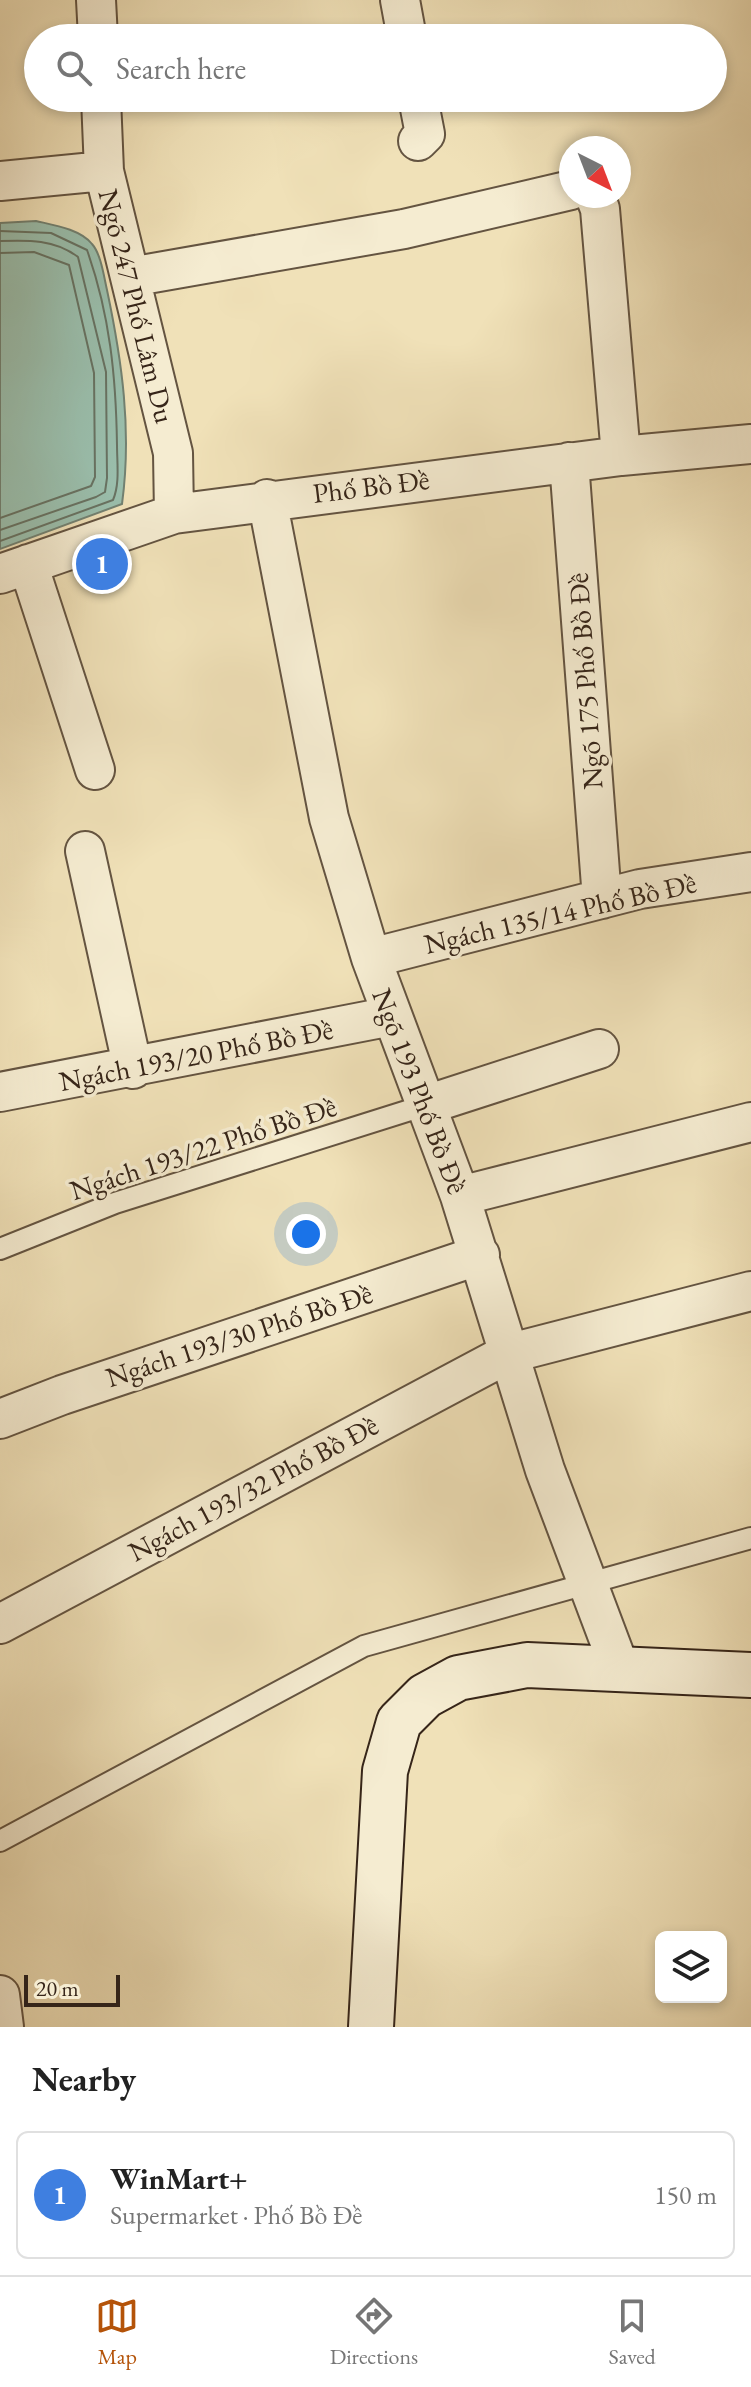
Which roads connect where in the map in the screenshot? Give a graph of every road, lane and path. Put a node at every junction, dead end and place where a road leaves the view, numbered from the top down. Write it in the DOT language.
graph roads {
  1 [pos="96,0"];
  2 [pos="400,0"];
  3 [pos="97,24"];
  4 [pos="404,24"];
  5 [pos="102,112"];
  6 [pos="421,112"];
  7 [pos="418,141"];
  8 [pos="104,171"];
  9 [pos="0,181"];
  10 [pos="559,193"];
  11 [pos="600,208"];
  12 [pos="130,277"];
  13 [pos="751,444"];
  14 [pos="621,456"];
  15 [pos="569,462"];
  16 [pos="267,499"];
  17 [pos="174,514"];
  18 [pos="14,569"];
  19 [pos="95,770"];
  20 [pos="85,851"];
  21 [pos="751,872"];
  22 [pos="602,899"];
  23 [pos="371,958"];
  24 [pos="392,1016"];
  25 [pos="599,1049"];
  26 [pos="133,1069"];
  27 [pos="0,1092"];
  28 [pos="426,1105"];
  29 [pos="751,1122"];
  30 [pos="460,1196"];
  31 [pos="0,1249"];
  32 [pos="480,1255"];
  33 [pos="751,1291"];
  34 [pos="507,1354"];
  35 [pos="0,1419"];
  36 [pos="751,1538"];
  37 [pos="587,1583"];
  38 [pos="0,1624"];
  39 [pos="620,1669"];
  40 [pos="751,1675"];
  41 [pos="0,1841"];
  42 [pos="0,1995"];
  43 [pos="4,2027"];
  44 [pos="371,2027"];
  1 -- 3 [label="street"];
  2 -- 4 [label="street"];
  5 -- 8 [label="street, Ngõ 247 Phố Lâm Du"];
  6 -- 7 [label="street"];
  8 -- 9 [label="street"];
  8 -- 12 [label="street, Ngõ 247 Phố Lâm Du"];
  10 -- 12 [label="street"];
  11 -- 14 [label="street"];
  12 -- 17 [label="street, Ngõ 247 Phố Lâm Du"];
  13 -- 14 [label="street, Phố Bồ Đề"];
  14 -- 15 [label="street, Phố Bồ Đề"];
  15 -- 16 [label="street, Phố Bồ Đề"];
  15 -- 22 [label="street, Ngõ 175 Phố Bồ Đề"];
  16 -- 17 [label="street, Phố Bồ Đề"];
  16 -- 23 [label="street, Ngõ 193 Phố Bồ Đề"];
  17 -- 18 [label="street, Phố Bồ Đề"];
  18 -- 19 [label="street"];
  20 -- 26 [label="street"];
  21 -- 22 [label="street, Ngách 135/14 Phố Bồ Đề"];
  22 -- 23 [label="street, Ngách 135/14 Phố Bồ Đề"];
  23 -- 24 [label="street, Ngõ 193 Phố Bồ Đề"];
  24 -- 26 [label="street, Ngách 193/20 Phố Bồ Đề"];
  24 -- 28 [label="street, Ngõ 193 Phố Bồ Đề"];
  25 -- 28 [label="street"];
  26 -- 27 [label="street, Ngách 193/20 Phố Bồ Đề"];
  28 -- 30 [label="street, Ngõ 193 Phố Bồ Đề"];
  28 -- 31 [label="lane, Ngách 193/22 Phố Bồ Đề"];
  29 -- 30 [label="street"];
  30 -- 32 [label="street, Ngõ 193 Phố Bồ Đề"];
  32 -- 34 [label="street, Ngõ 193 Phố Bồ Đề"];
  32 -- 35 [label="street, Ngách 193/30 Phố Bồ Đề"];
  33 -- 34 [label="street, Ngách 193/32 Phố Bồ Đề"];
  34 -- 37 [label="street, Ngõ 193 Phố Bồ Đề"];
  34 -- 38 [label="street, Ngách 193/32 Phố Bồ Đề"];
  36 -- 37 [label="lane"];
  37 -- 39 [label="street, Ngõ 193 Phố Bồ Đề"];
  37 -- 41 [label="lane"];
  39 -- 40 [label="street"];
  39 -- 44 [label="street"];
  42 -- 43 [label="street"];
}
